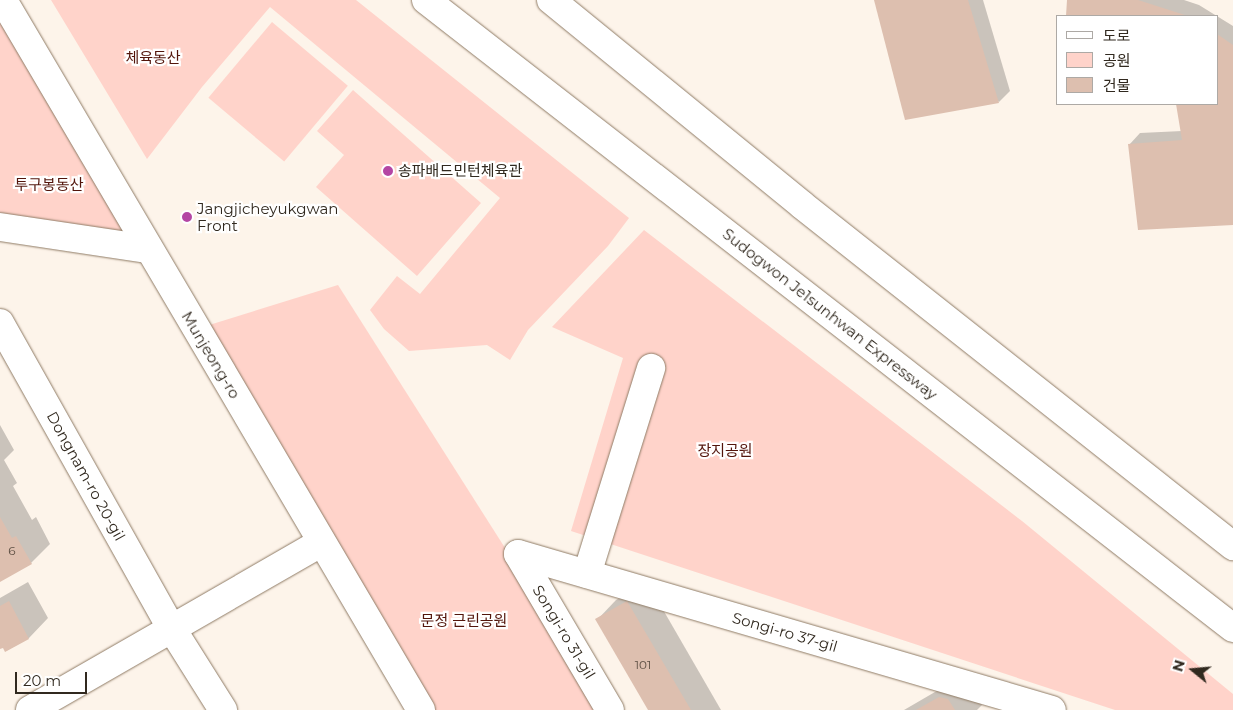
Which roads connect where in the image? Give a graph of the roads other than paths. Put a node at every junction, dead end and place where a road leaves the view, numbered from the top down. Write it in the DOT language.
graph roads {
  1 [pos="3,0"];
  2 [pos="426,0"];
  3 [pos="530,0"];
  4 [pos="552,0"];
  5 [pos="802,205"];
  6 [pos="0,227"];
  7 [pos="148,249"];
  8 [pos="0,323"];
  9 [pos="651,368"];
  10 [pos="322,542"];
  11 [pos="1233,546"];
  12 [pos="518,554"];
  13 [pos="587,574"];
  14 [pos="172,628"];
  15 [pos="1233,628"];
  16 [pos="30,710"];
  17 [pos="223,710"];
  18 [pos="421,710"];
  19 [pos="610,710"];
  20 [pos="1052,710"];
  1 -- 7 [label="main road, Munjeong-ro"];
  2 -- 15 [label="main road, Sudogwon Je1sunhwan Expressway"];
  3 -- 5 [label="main road"];
  4 -- 5 [label="main road"];
  5 -- 11 [label="main road"];
  6 -- 7 [label="main road"];
  7 -- 10 [label="main road, Munjeong-ro"];
  8 -- 14 [label="main road, Dongnam-ro 20-gil"];
  9 -- 13 [label="main road"];
  10 -- 14 [label="main road"];
  10 -- 18 [label="main road, Munjeong-ro"];
  12 -- 13 [label="main road, Songi-ro 37-gil"];
  12 -- 19 [label="main road, Songi-ro 31-gil"];
  13 -- 20 [label="main road, Songi-ro 37-gil"];
  14 -- 16 [label="main road"];
  14 -- 17 [label="main road, Dongnam-ro 20-gil"];
}
